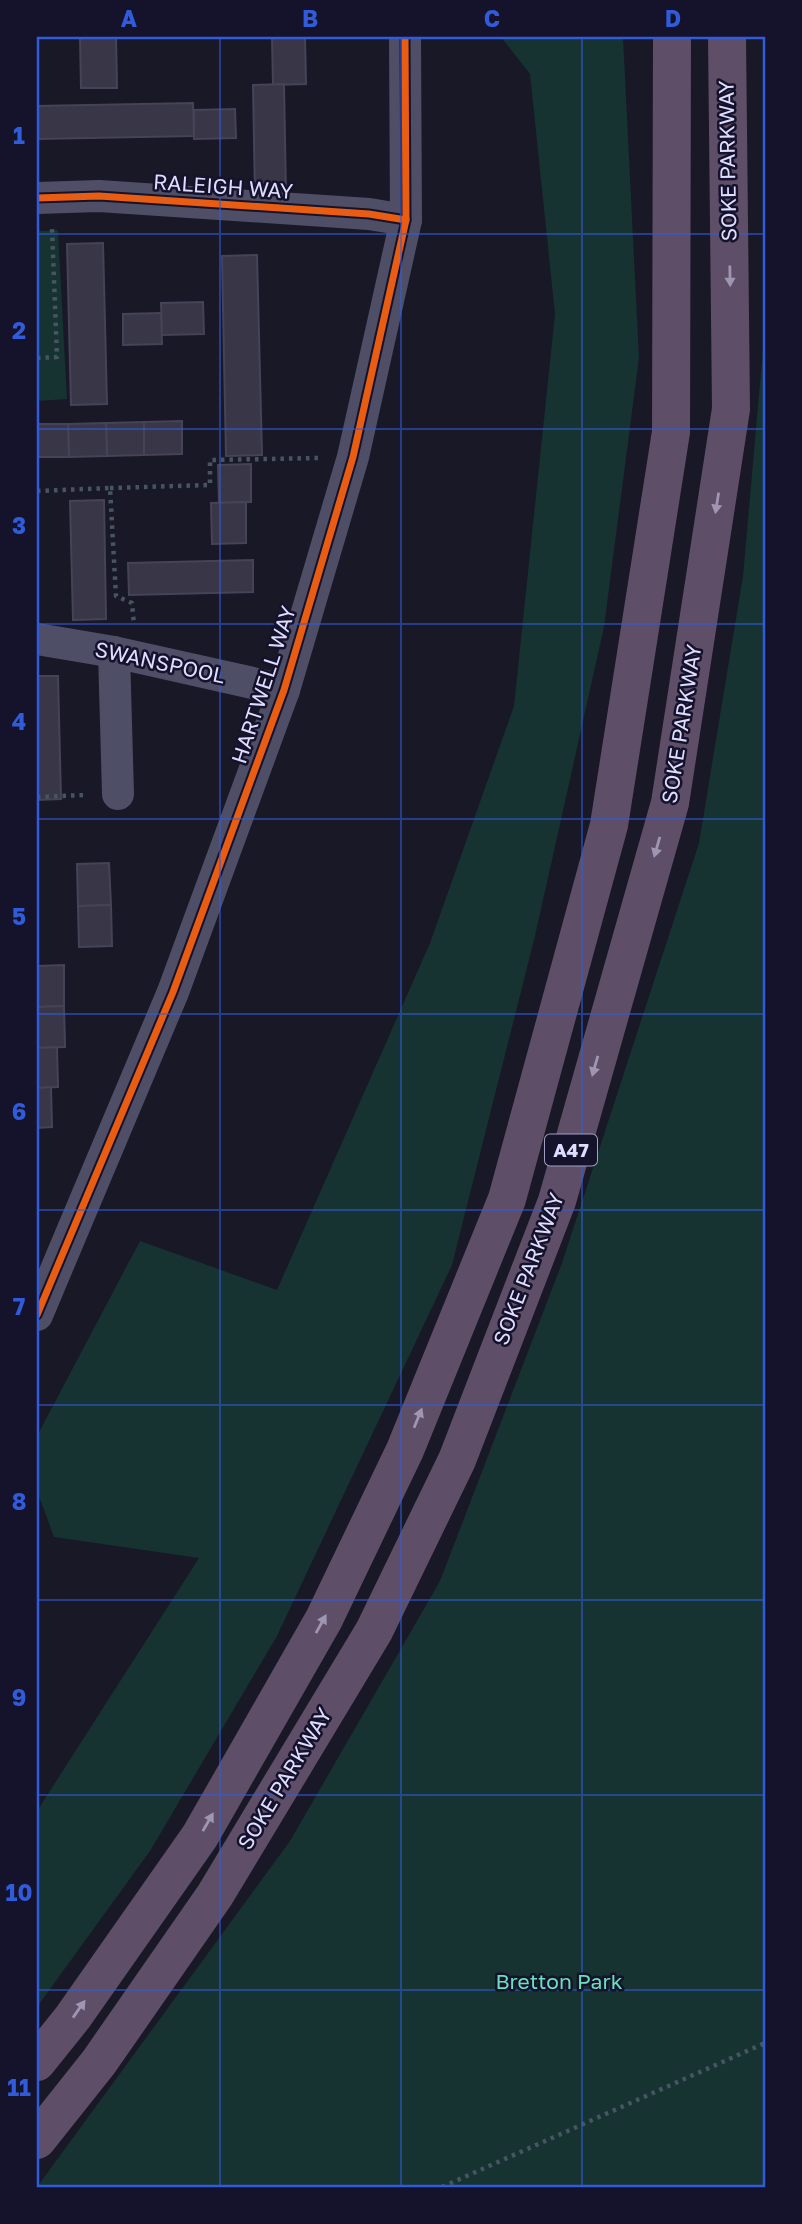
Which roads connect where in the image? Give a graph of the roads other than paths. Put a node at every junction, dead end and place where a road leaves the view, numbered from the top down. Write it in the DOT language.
graph roads {
  1 [pos="405,37"];
  2 [pos="672,37"];
  3 [pos="727,37"];
  4 [pos="44,197"];
  5 [pos="406,220"];
  6 [pos="37,639"];
  7 [pos="125,655"];
  8 [pos="284,690"];
  9 [pos="118,794"];
  10 [pos="37,1315"];
  11 [pos="37,2062"];
  12 [pos="37,2140"];
  1 -- 5 [label="street, HARTWELL WAY"];
  11 -- 2 [label="highway, SOKE PARKWAY / A47, one-way"];
  3 -- 12 [label="highway, SOKE PARKWAY / A47, one-way"];
  4 -- 5 [label="street, RALEIGH WAY"];
  5 -- 8 [label="street, HARTWELL WAY"];
  6 -- 7 [label="street, SWANSPOOL"];
  7 -- 8 [label="street, SWANSPOOL"];
  7 -- 9 [label="street"];
  8 -- 10 [label="street, HARTWELL WAY"];
}
